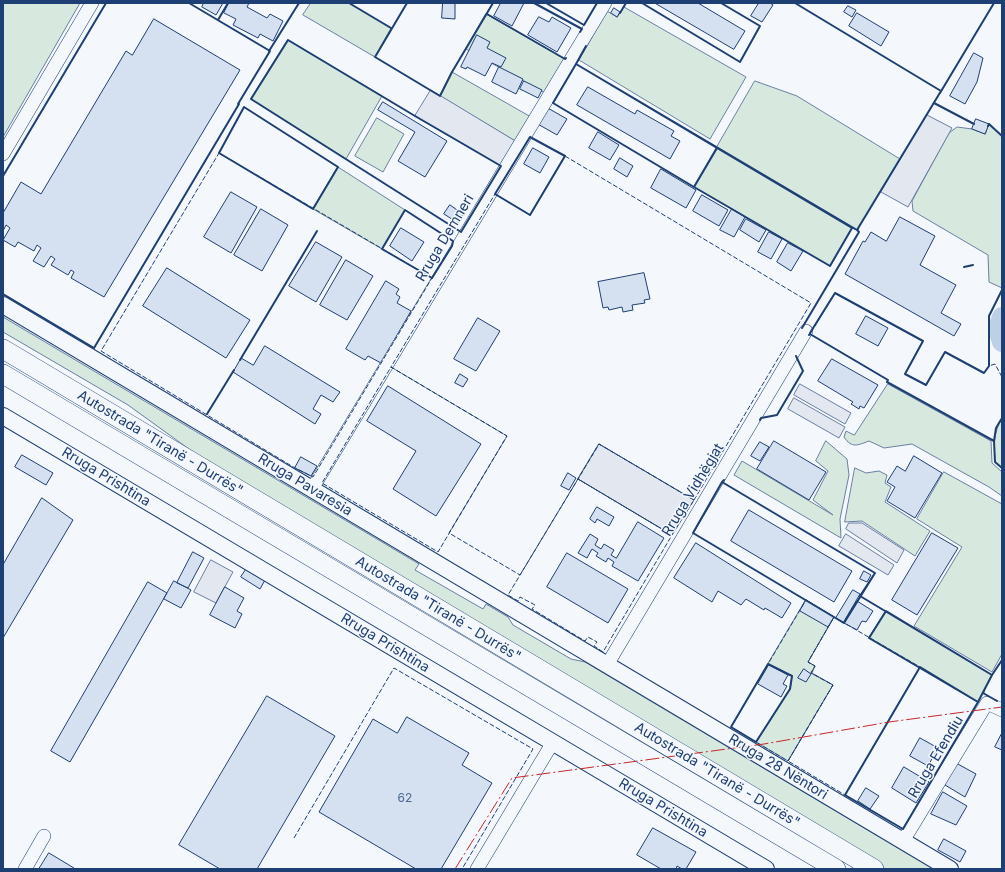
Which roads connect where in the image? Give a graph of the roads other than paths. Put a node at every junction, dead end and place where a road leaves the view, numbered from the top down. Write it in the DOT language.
graph roads {
  1 [pos="92,3"];
  2 [pos="605,3"];
  3 [pos="3,154"];
  4 [pos="3,305"];
  5 [pos="806,331"];
  6 [pos="3,349"];
  7 [pos="3,374"];
  8 [pos="3,416"];
  9 [pos="312,489"];
  10 [pos="607,665"];
  11 [pos="1002,710"];
  12 [pos="553,742"];
  13 [pos="44,836"];
  14 [pos="903,841"];
  15 [pos="25,869"];
  16 [pos="477,869"];
  17 [pos="766,869"];
  18 [pos="836,869"];
  19 [pos="874,869"];
  20 [pos="950,869"];
  1 -- 3 [label="street"];
  2 -- 9 [label="street, Rruga Demneri"];
  4 -- 9 [label="main road, Rruga Pavaresia"];
  5 -- 10 [label="street, Rruga Vidhëgjat"];
  6 -- 19 [label="highway, Autostrada \"Tiranë - Durrës\""];
  7 -- 18 [label="highway, Autostrada \"Tiranë - Durrës\""];
  8 -- 12 [label="main road, Rruga Prishtina"];
  9 -- 10 [label="main road, Rruga Pavaresia"];
  10 -- 14 [label="main road, Rruga 28 Nëntori"];
  11 -- 14 [label="street, Rruga Efendiu"];
  12 -- 16 [label="street"];
  12 -- 17 [label="main road, Rruga Prishtina"];
  13 -- 15 [label="street"];
  14 -- 20 [label="main road, Rruga 28 Nëntori"];
}
